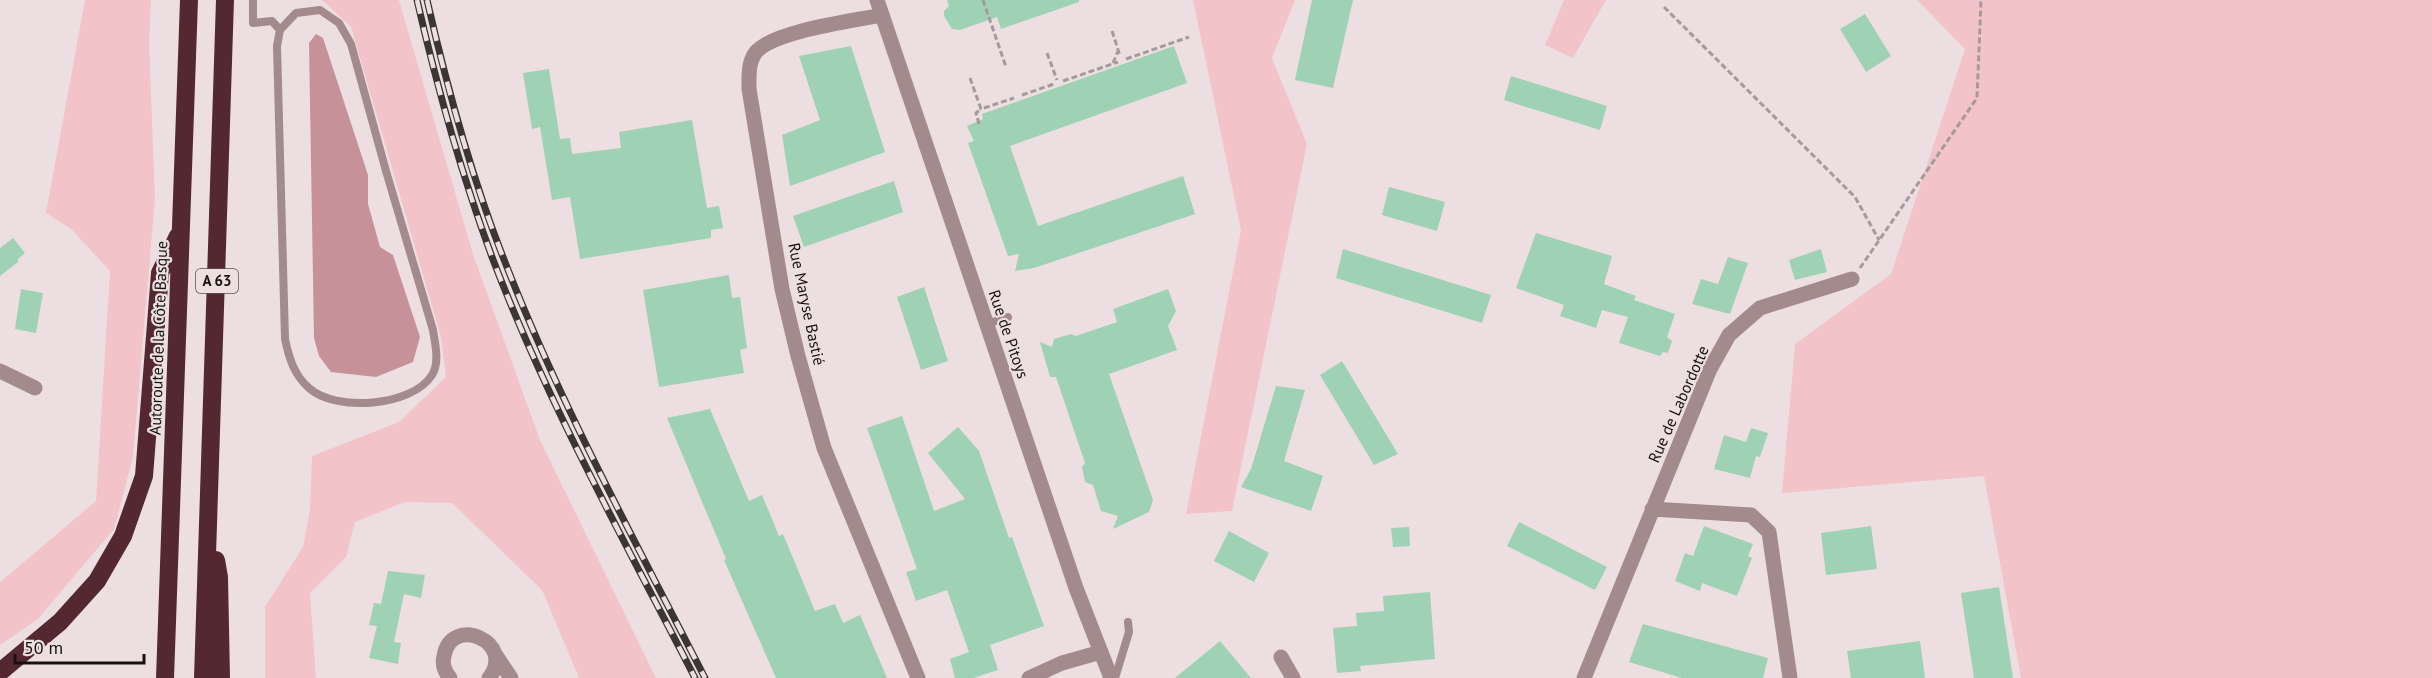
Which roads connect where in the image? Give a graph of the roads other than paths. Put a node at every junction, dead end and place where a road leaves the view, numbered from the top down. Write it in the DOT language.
graph roads {
  1 [pos="189,0"];
  2 [pos="225,0"];
  3 [pos="253,0"];
  4 [pos="877,0"];
  5 [pos="882,15"];
  6 [pos="280,30"];
  7 [pos="181,229"];
  8 [pos="1852,279"];
  9 [pos="1008,317"];
  10 [pos="987,324"];
  11 [pos="0,371"];
  12 [pos="35,388"];
  13 [pos="1652,509"];
  14 [pos="209,514"];
  15 [pos="1128,622"];
  16 [pos="1101,652"];
  17 [pos="495,654"];
  18 [pos="1281,657"];
  19 [pos="0,672"];
  20 [pos="165,678"];
  21 [pos="203,678"];
  22 [pos="220,678"];
  23 [pos="450,678"];
  24 [pos="489,678"];
  25 [pos="511,678"];
  26 [pos="918,678"];
  27 [pos="1029,678"];
  28 [pos="1113,678"];
  29 [pos="1293,678"];
  30 [pos="1584,678"];
  31 [pos="1790,678"];
  1 -- 7 [label="highway, Autoroute de la Côte Basque / A 63"];
  2 -- 14 [label="highway, A 63"];
  3 -- 6 [label="lane"];
  4 -- 5 [label="street, Rue de Pitoys"];
  5 -- 10 [label="street, Rue de Pitoys"];
  5 -- 26 [label="street, Rue Maryse Bastié"];
  6 -- 6 [label="lane"];
  7 -- 19 [label="highway"];
  7 -- 20 [label="highway, Autoroute de la Côte Basque / A 63"];
  8 -- 13 [label="street, Rue de Labordotte"];
  9 -- 10 [label="lane"];
  10 -- 16 [label="street, Rue de Pitoys"];
  11 -- 12 [label="street"];
  13 -- 30 [label="street, Rue de Labordotte"];
  13 -- 31 [label="street"];
  14 -- 21 [label="highway, A 63"];
  14 -- 22 [label="highway"];
  15 -- 28 [label="lane"];
  16 -- 27 [label="street"];
  16 -- 28 [label="street, Rue de Pitoys"];
  17 -- 23 [label="street"];
  17 -- 24 [label="street"];
  17 -- 25 [label="street"];
  18 -- 29 [label="street"];
}
